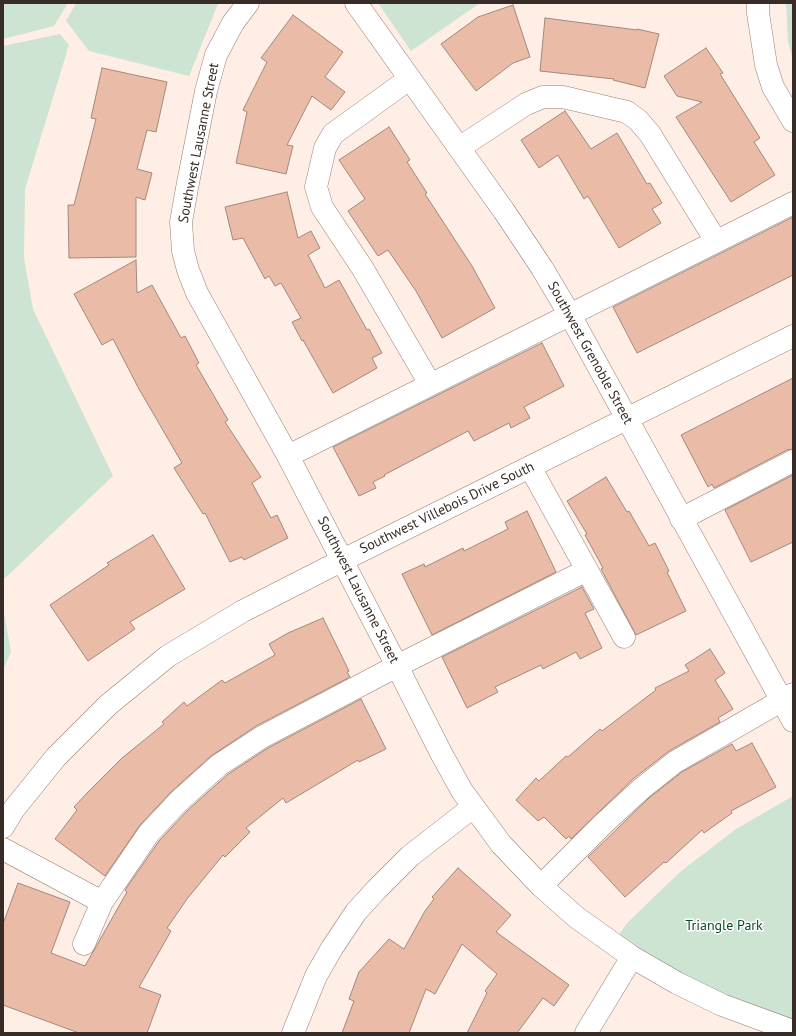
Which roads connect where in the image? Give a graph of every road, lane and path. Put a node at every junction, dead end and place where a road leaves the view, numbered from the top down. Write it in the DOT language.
graph roads {
  1 [pos="248,3"];
  2 [pos="356,3"];
  3 [pos="758,3"];
  4 [pos="409,79"];
  5 [pos="793,122"];
  6 [pos="459,148"];
  7 [pos="793,203"];
  8 [pos="716,242"];
  9 [pos="570,315"];
  10 [pos="793,336"];
  11 [pos="430,384"];
  12 [pos="626,419"];
  13 [pos="288,456"];
  14 [pos="793,461"];
  15 [pos="530,467"];
  16 [pos="681,519"];
  17 [pos="343,560"];
  18 [pos="587,570"];
  19 [pos="624,636"];
  20 [pos="397,666"];
  21 [pos="787,697"];
  22 [pos="793,721"];
  23 [pos="473,807"];
  24 [pos="3,827"];
  25 [pos="3,849"];
  26 [pos="541,886"];
  27 [pos="102,902"];
  28 [pos="84,944"];
  29 [pos="632,958"];
  30 [pos="793,1031"];
  31 [pos="293,1033"];
  32 [pos="586,1033"];
  1 -- 13 [label="street, Southwest Lausanne Street"];
  2 -- 4 [label="street, Southwest Grenoble Street"];
  3 -- 5 [label="street"];
  4 -- 6 [label="street, Southwest Grenoble Street"];
  4 -- 11 [label="street"];
  6 -- 8 [label="street"];
  6 -- 9 [label="street, Southwest Grenoble Street"];
  7 -- 8 [label="street"];
  8 -- 9 [label="street"];
  9 -- 11 [label="street"];
  9 -- 12 [label="street, Southwest Grenoble Street"];
  10 -- 12 [label="street, Southwest Villebois Drive South"];
  11 -- 13 [label="street"];
  12 -- 15 [label="street, Southwest Villebois Drive South"];
  12 -- 16 [label="street, Southwest Grenoble Street"];
  13 -- 17 [label="street, Southwest Lausanne Street"];
  14 -- 16 [label="street"];
  15 -- 17 [label="street, Southwest Villebois Drive South"];
  15 -- 18 [label="street"];
  16 -- 21 [label="street, Southwest Grenoble Street"];
  17 -- 20 [label="street, Southwest Lausanne Street"];
  17 -- 24 [label="street, Southwest Villebois Drive South"];
  18 -- 19 [label="street"];
  18 -- 20 [label="street"];
  20 -- 23 [label="street, Southwest Lausanne Street"];
  20 -- 27 [label="street"];
  21 -- 22 [label="street, Southwest Grenoble Street"];
  21 -- 26 [label="street"];
  23 -- 26 [label="street, Southwest Lausanne Street"];
  23 -- 31 [label="street"];
  25 -- 27 [label="street"];
  26 -- 29 [label="street, Southwest Lausanne Street"];
  27 -- 28 [label="street"];
  29 -- 30 [label="street, Southwest Lausanne Street"];
  29 -- 32 [label="street"];
}
